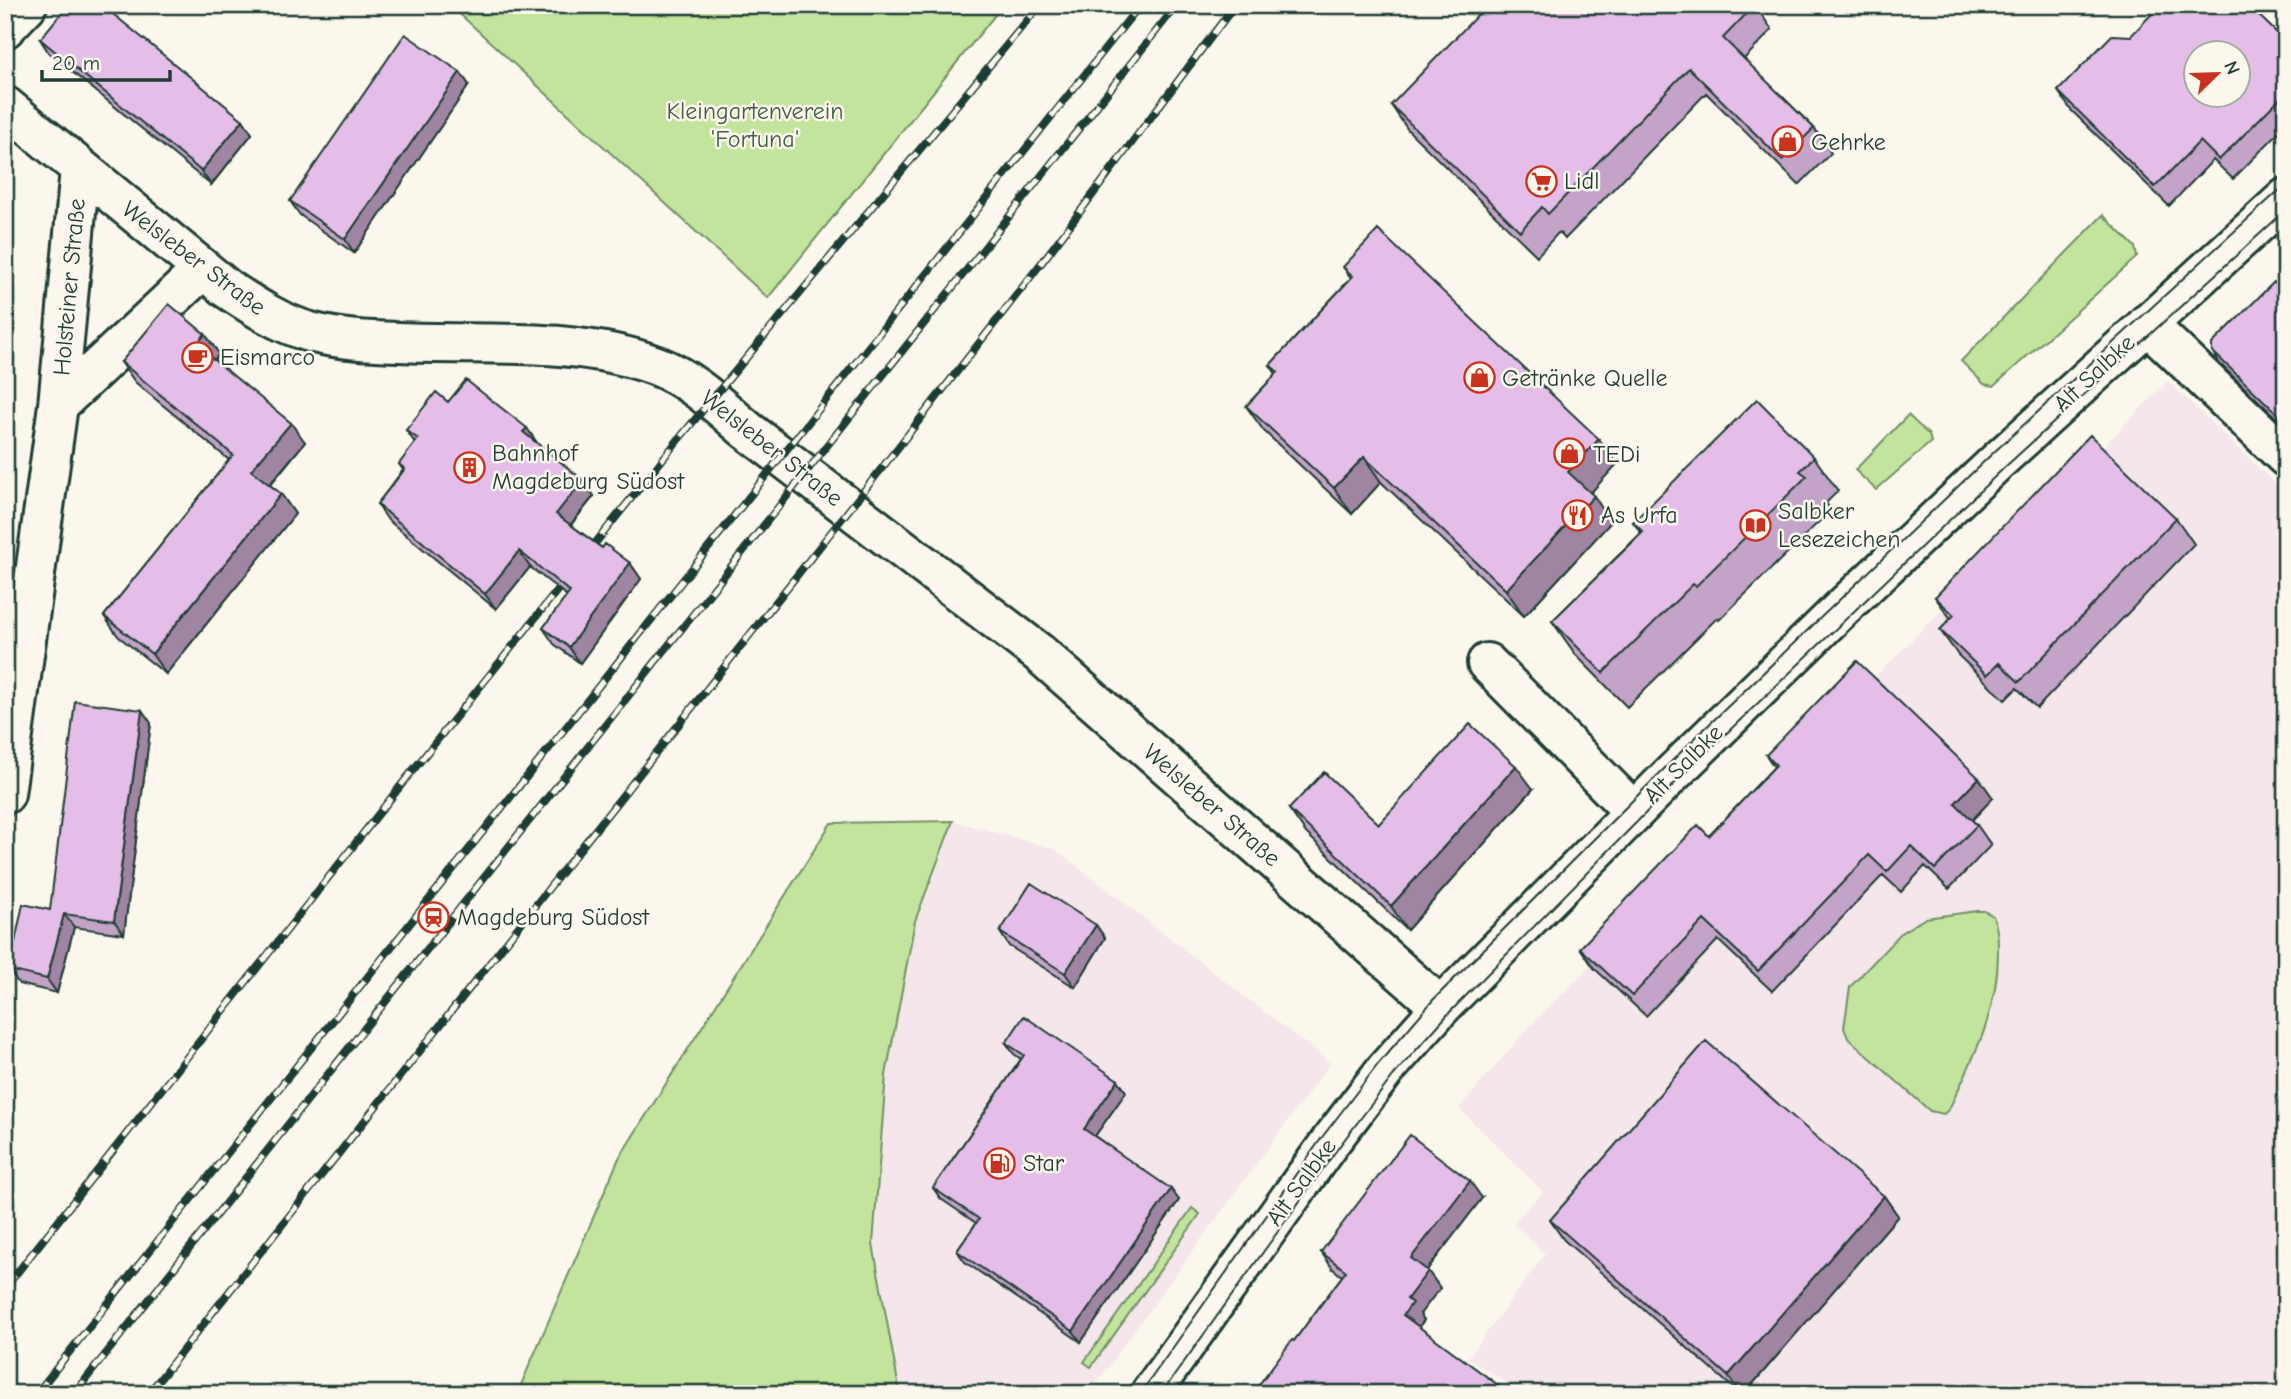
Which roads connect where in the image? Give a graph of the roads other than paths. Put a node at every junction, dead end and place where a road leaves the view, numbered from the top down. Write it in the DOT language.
graph roads {
  1 [pos="27,5"];
  2 [pos="5,28"];
  3 [pos="5,106"];
  4 [pos="80,169"];
  5 [pos="2286,198"];
  6 [pos="202,270"];
  7 [pos="2147,324"];
  8 [pos="58,405"];
  9 [pos="2286,457"];
  10 [pos="1487,663"];
  11 [pos="6,791"];
  12 [pos="1636,810"];
  13 [pos="1441,1007"];
  14 [pos="1150,1394"];
  1 -- 2 [label="street"];
  3 -- 4 [label="street, Welsleber Straße"];
  4 -- 6 [label="street, Welsleber Straße"];
  4 -- 8 [label="street, Holsteiner Straße"];
  5 -- 7 [label="street, Alt Salbke"];
  6 -- 8 [label="street, Holsteiner Straße"];
  6 -- 13 [label="street, Welsleber Straße"];
  7 -- 9 [label="street"];
  7 -- 12 [label="street, Alt Salbke"];
  8 -- 11 [label="street, Holsteiner Straße"];
  10 -- 12 [label="street"];
  12 -- 13 [label="street, Alt Salbke"];
  13 -- 14 [label="street, Alt Salbke"];
}
